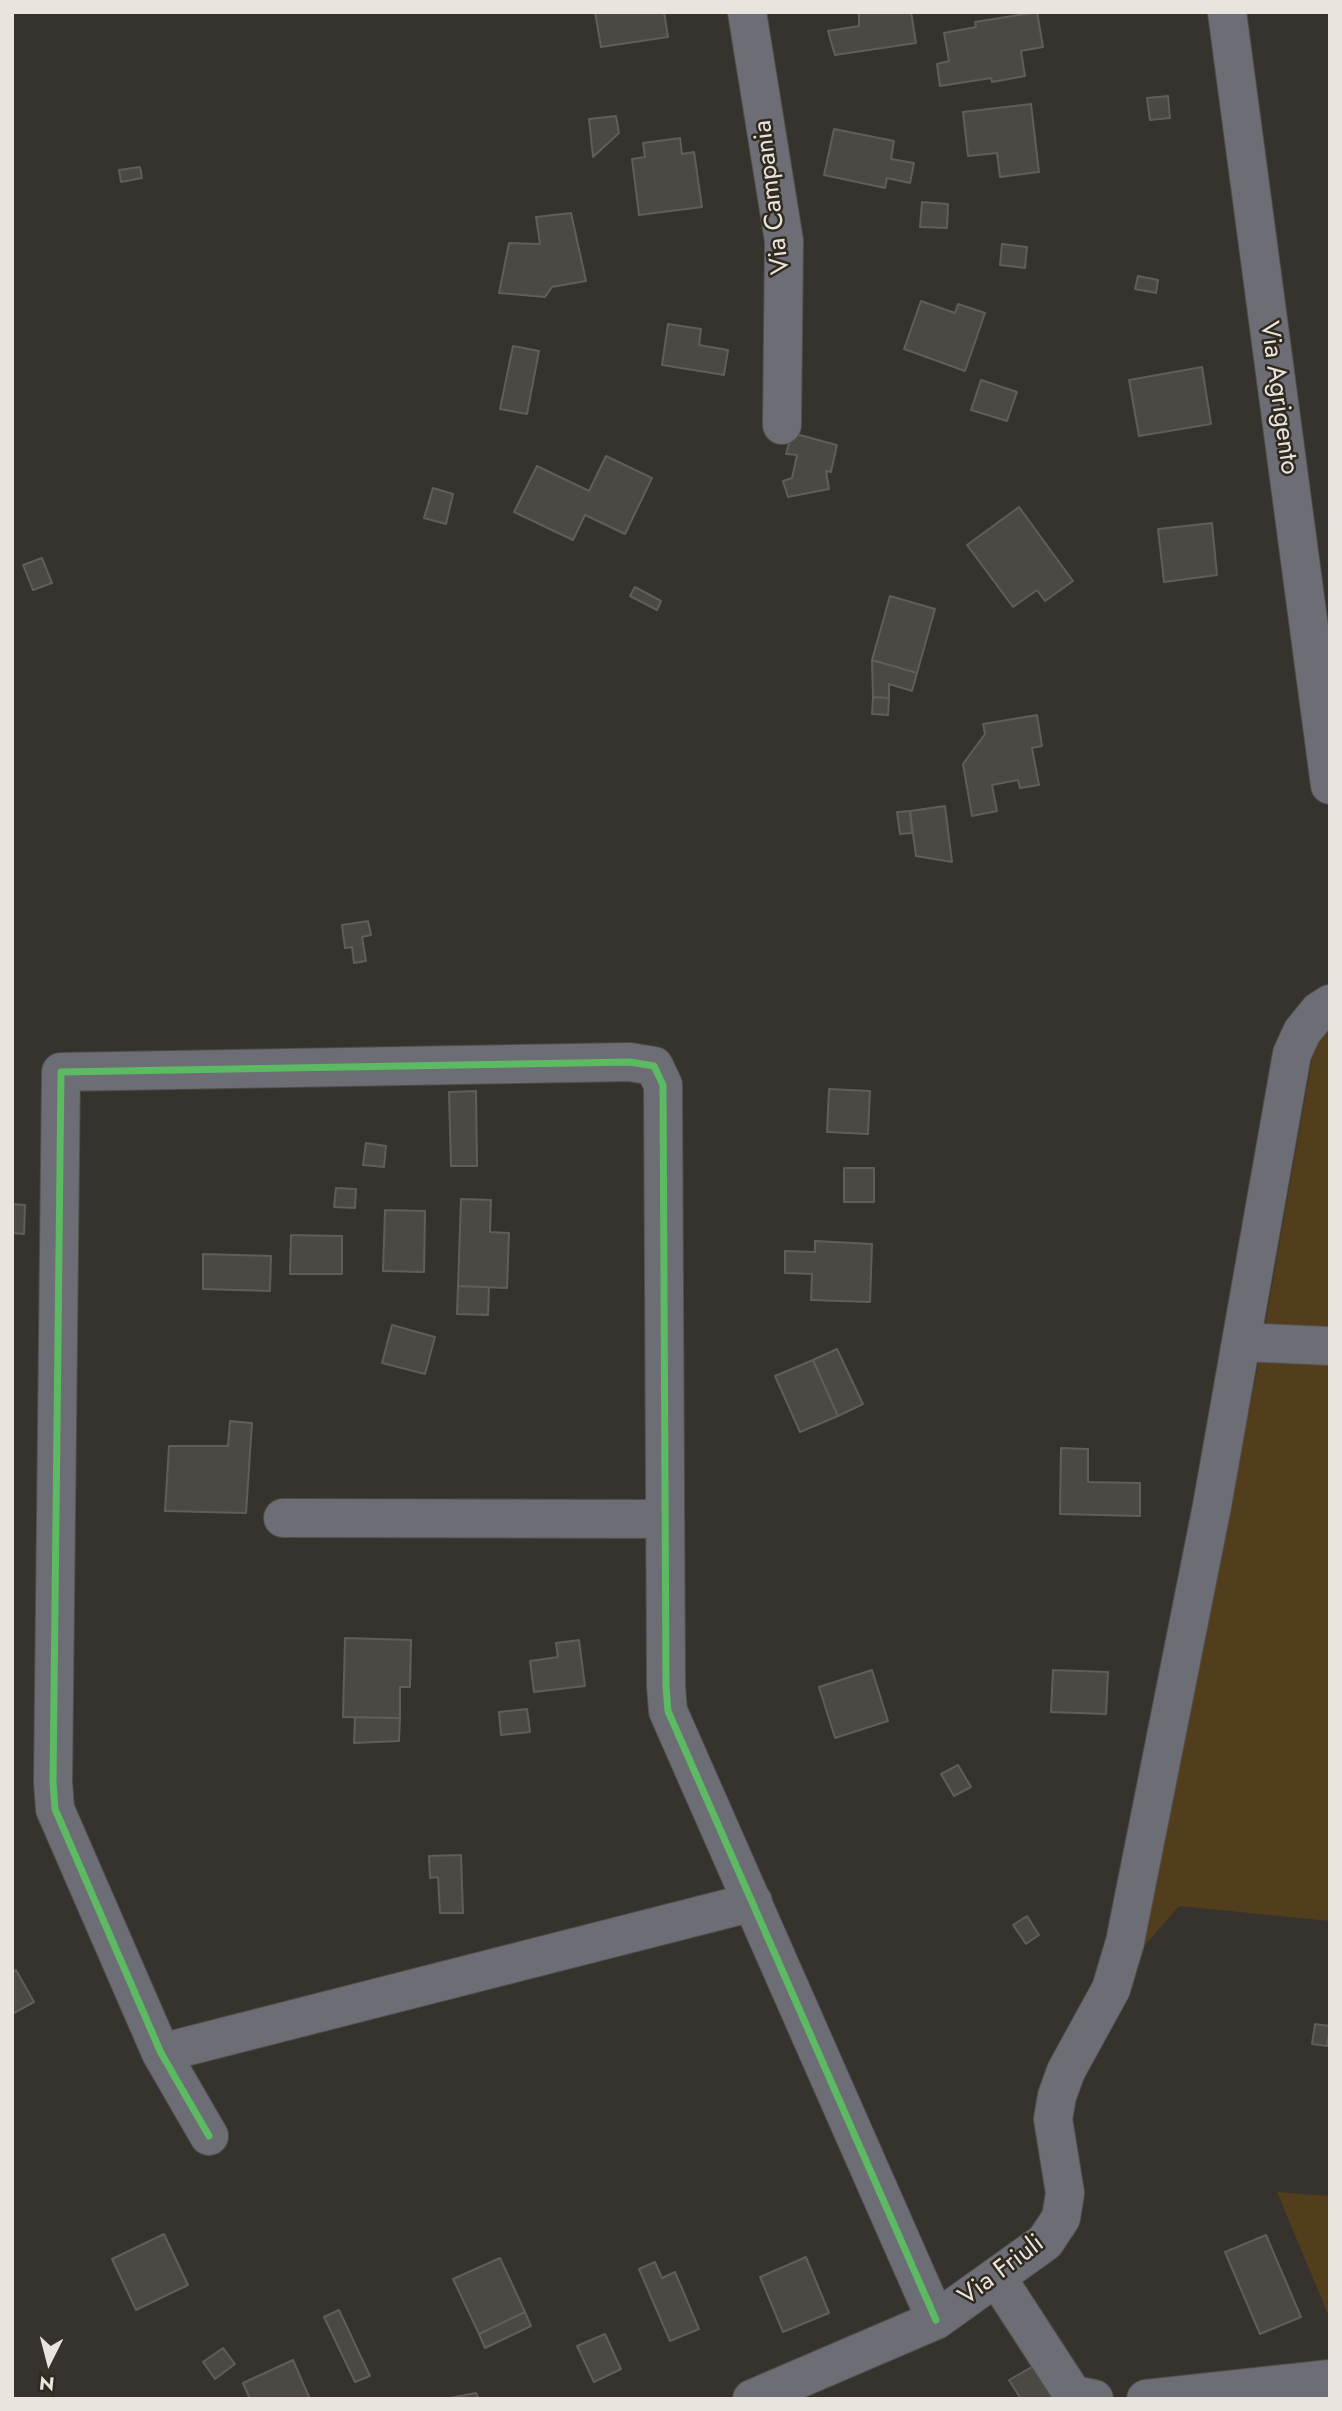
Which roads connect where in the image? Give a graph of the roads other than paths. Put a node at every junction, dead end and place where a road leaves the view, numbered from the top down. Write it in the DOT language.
graph roads {
  1 [pos="747,12"];
  2 [pos="1227,12"];
  3 [pos="782,425"];
  4 [pos="1330,785"];
  5 [pos="1330,1004"];
  6 [pos="1241,1342"];
  7 [pos="1330,1346"];
  8 [pos="284,1517"];
  9 [pos="664,1519"];
  10 [pos="753,1902"];
  11 [pos="161,2053"];
  12 [pos="209,2136"];
  13 [pos="997,2278"];
  14 [pos="936,2320"];
  15 [pos="1330,2379"];
  16 [pos="752,2399"];
  17 [pos="1094,2399"];
  18 [pos="1146,2399"];
  1 -- 3 [label="street, Via Campania"];
  2 -- 4 [label="street, Via Agrigento"];
  5 -- 6 [label="street, Via Friuli"];
  6 -- 7 [label="street"];
  6 -- 13 [label="street, Via Friuli"];
  8 -- 9 [label="street"];
  9 -- 10 [label="street"];
  9 -- 11 [label="street"];
  10 -- 11 [label="street"];
  10 -- 14 [label="street"];
  11 -- 12 [label="street"];
  13 -- 14 [label="street, Via Friuli"];
  13 -- 17 [label="street"];
  14 -- 16 [label="street, Via Friuli"];
  15 -- 18 [label="street"];
}
